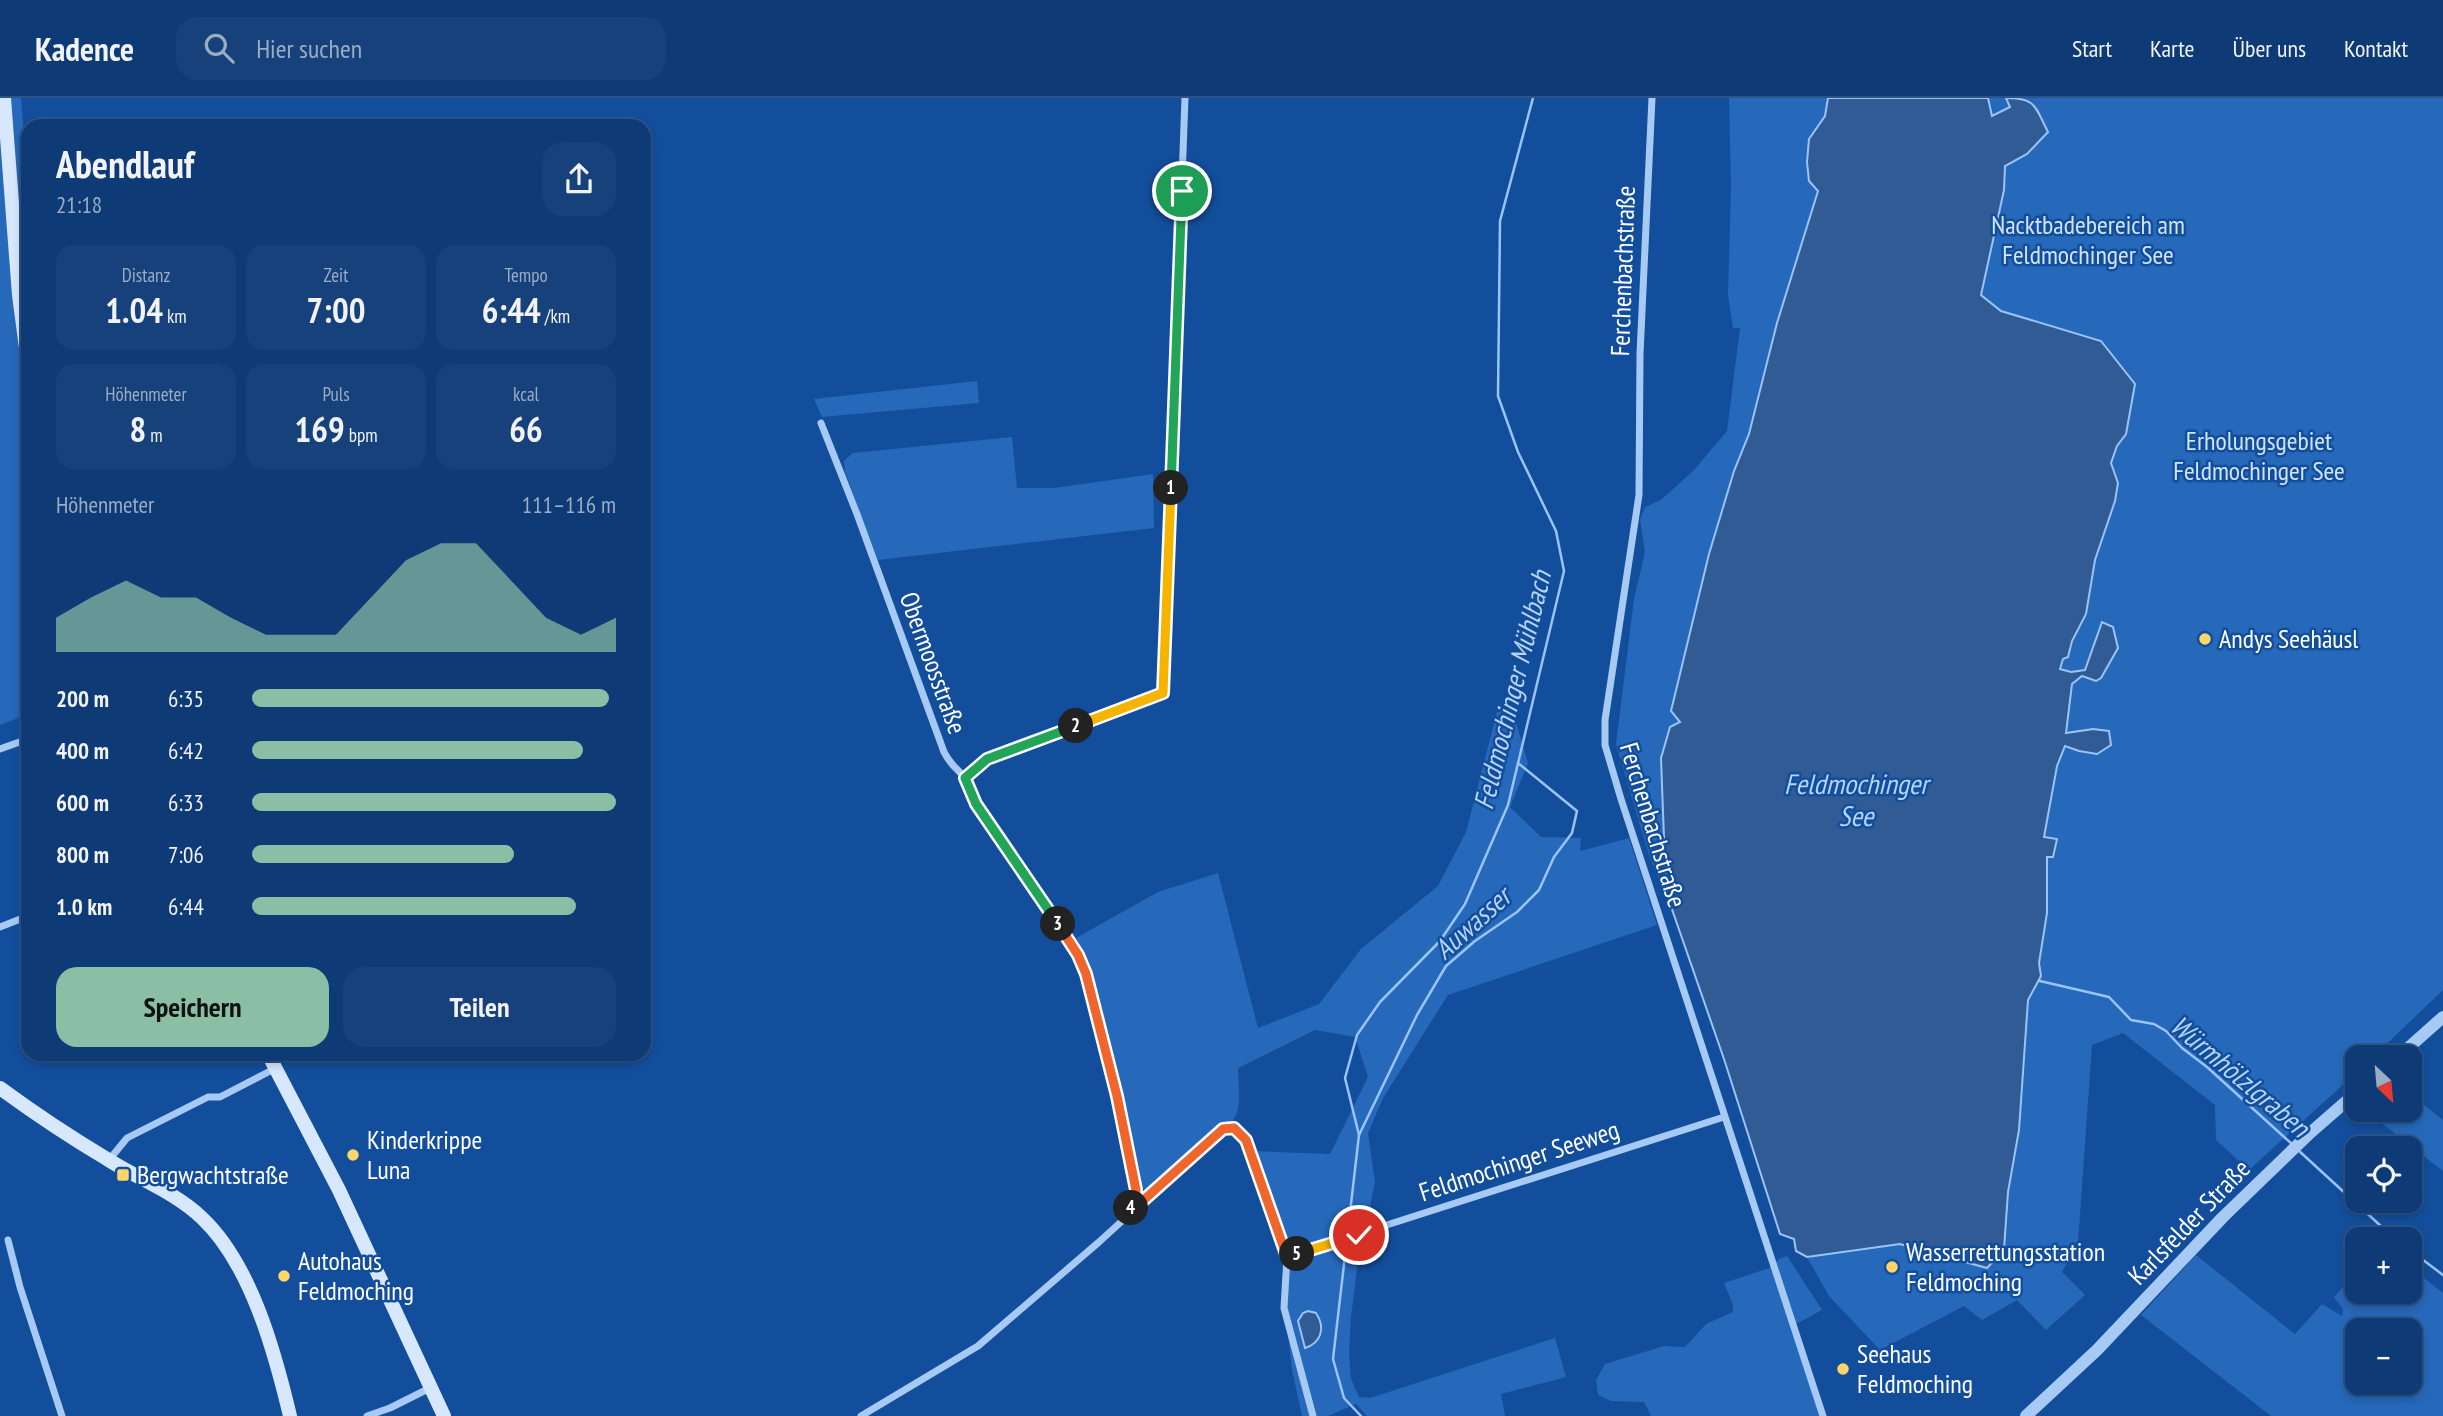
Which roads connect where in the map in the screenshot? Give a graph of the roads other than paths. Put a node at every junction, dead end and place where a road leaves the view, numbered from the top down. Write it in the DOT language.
graph roads {
  1 [pos="4,98"];
  2 [pos="1185,98"];
  3 [pos="1652,98"];
  4 [pos="21,310"];
  5 [pos="821,423"];
  6 [pos="21,742"];
  7 [pos="0,749"];
  8 [pos="965,778"];
  9 [pos="21,919"];
  10 [pos="0,927"];
  11 [pos="2443,1017"];
  12 [pos="2412,1045"];
  13 [pos="272,1061"];
  14 [pos="276,1068"];
  15 [pos="0,1088"];
  16 [pos="2345,1103"];
  17 [pos="1724,1117"];
  18 [pos="108,1160"];
  19 [pos="1128,1214"];
  20 [pos="8,1240"];
  21 [pos="1287,1257"];
  22 [pos="431,1388"];
  23 [pos="62,1416"];
  24 [pos="290,1416"];
  25 [pos="367,1416"];
  26 [pos="444,1416"];
  27 [pos="861,1416"];
  28 [pos="1313,1416"];
  29 [pos="1823,1416"];
  30 [pos="2026,1416"];
  1 -- 4 [label="main road"];
  2 -- 8 [label="street"];
  3 -- 17 [label="street, Ferchenbachstraße"];
  5 -- 8 [label="street, Obermoosstraße"];
  6 -- 7 [label="street"];
  8 -- 19 [label="street, Obermoosstraße"];
  9 -- 10 [label="street"];
  11 -- 12 [label="street"];
  13 -- 14 [label="main road"];
  14 -- 18 [label="street"];
  14 -- 22 [label="main road"];
  15 -- 18 [label="main road"];
  16 -- 30 [label="street, Karlsfelder Straße"];
  17 -- 21 [label="street, Feldmochinger Seeweg"];
  17 -- 29 [label="street, Ferchenbachstraße"];
  18 -- 24 [label="main road"];
  19 -- 21 [label="street"];
  19 -- 27 [label="street"];
  20 -- 23 [label="street"];
  21 -- 28 [label="street"];
  22 -- 25 [label="street"];
  22 -- 26 [label="main road"];
}
